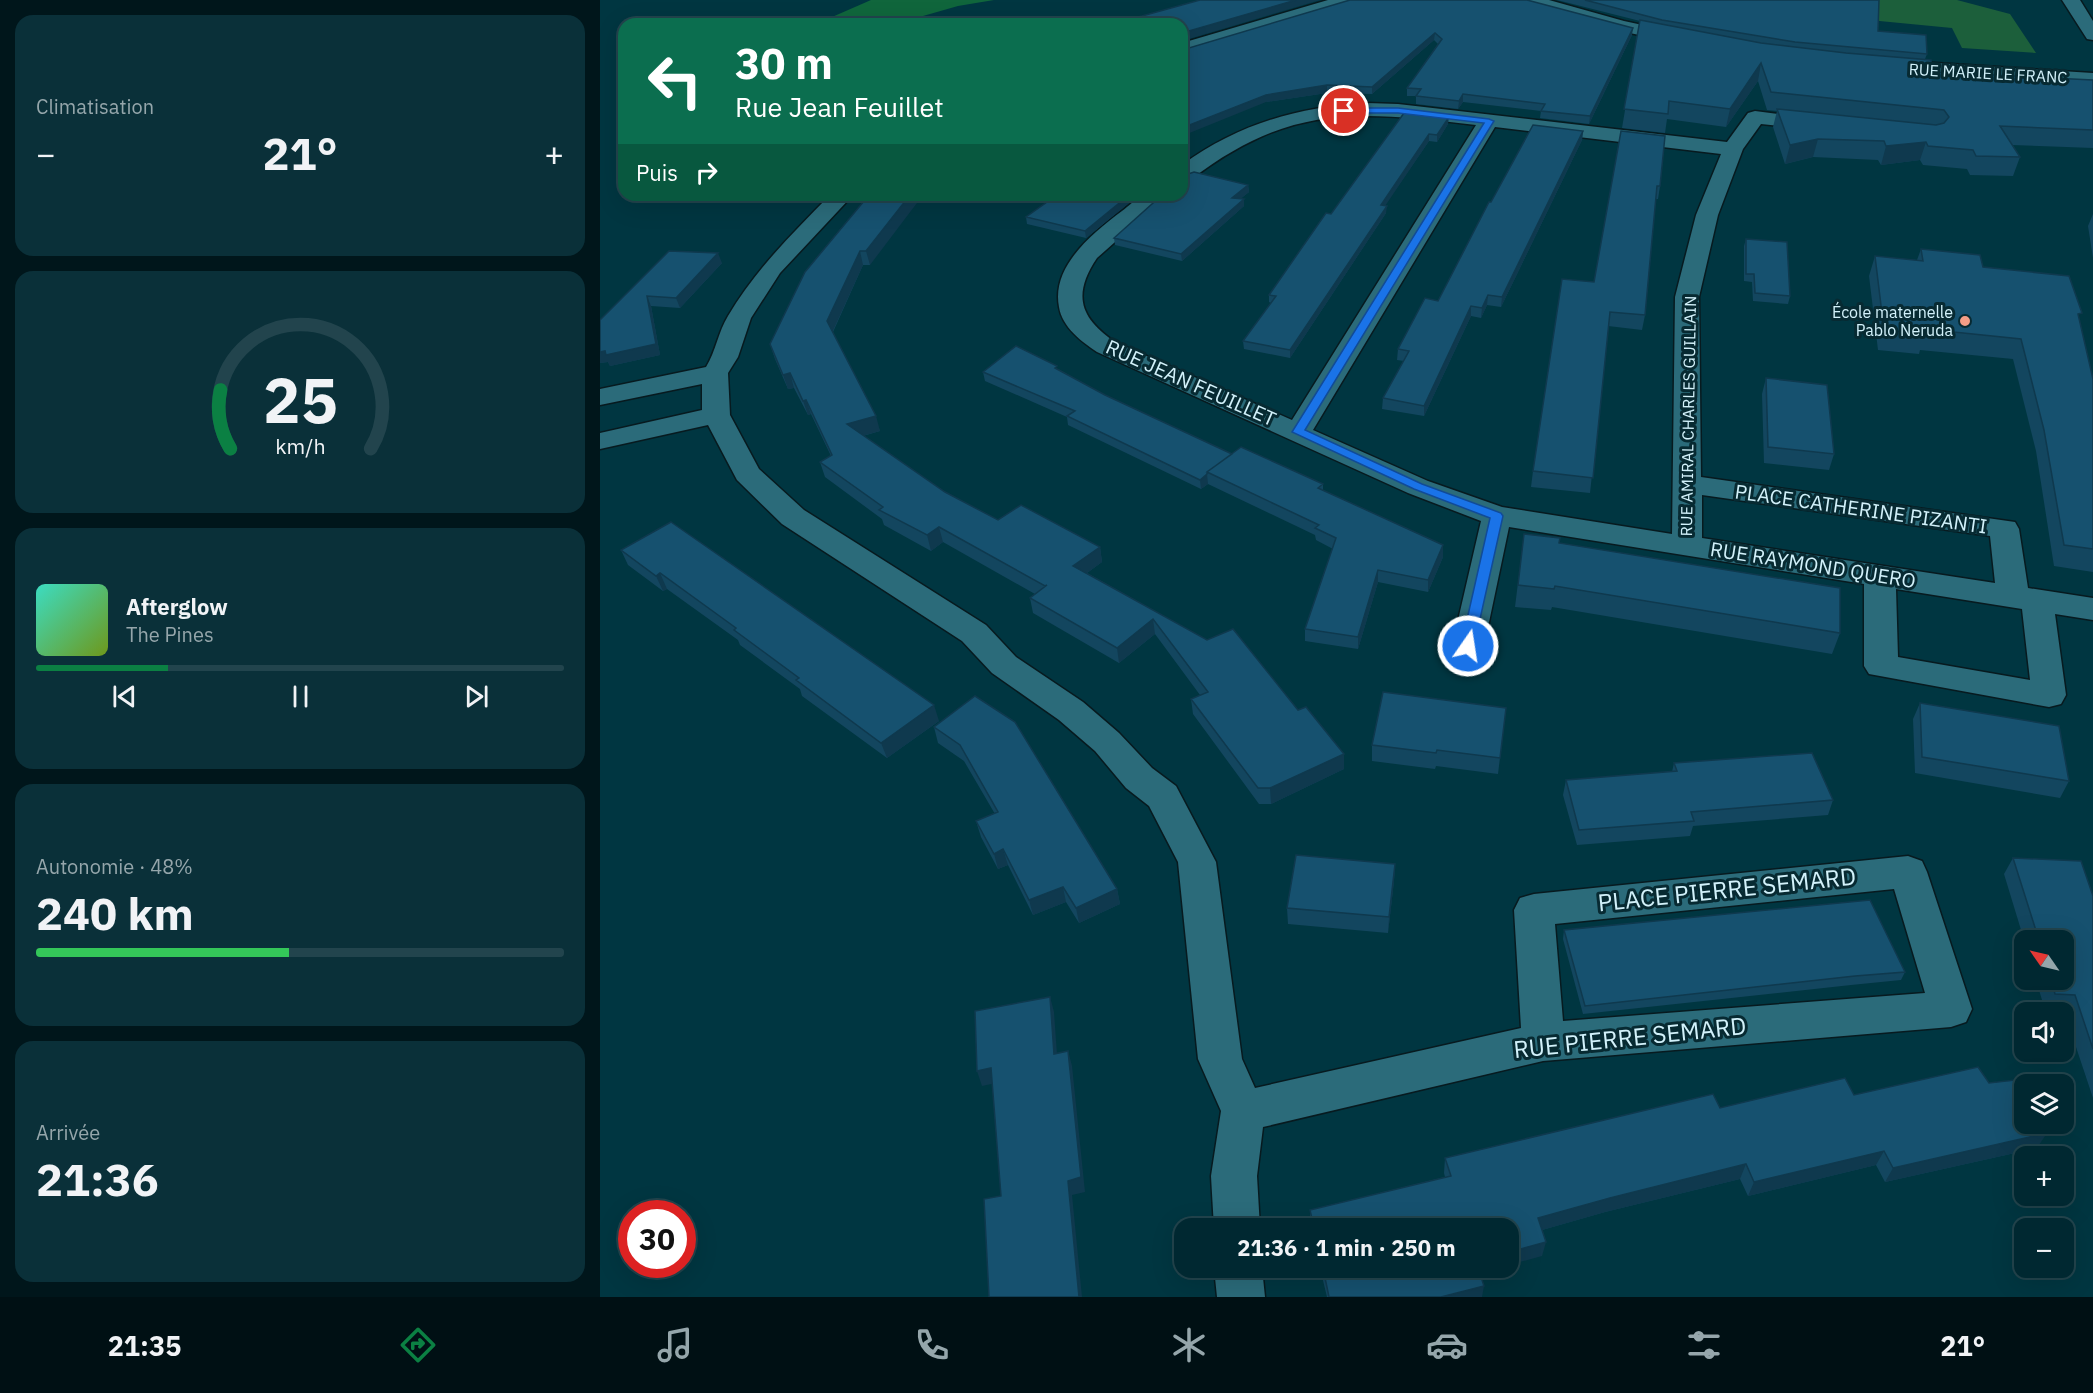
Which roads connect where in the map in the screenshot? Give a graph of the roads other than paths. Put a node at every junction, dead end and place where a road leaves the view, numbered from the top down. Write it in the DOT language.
graph roads {
  1 [pos="1346,0"];
  2 [pos="1530,0"];
  3 [pos="2071,0"];
  4 [pos="2093,35"];
  5 [pos="1702,43"];
  6 [pos="1188,47"];
  7 [pos="1871,65"];
  8 [pos="2093,79"];
  9 [pos="1489,121"];
  10 [pos="1837,126"];
  11 [pos="1733,149"];
  12 [pos="1188,171"];
  13 [pos="836,201"];
  14 [pos="1150,201"];
  15 [pos="715,373"];
  16 [pos="600,397"];
  17 [pos="716,415"];
  18 [pos="1298,432"];
  19 [pos="600,441"];
  20 [pos="1687,484"];
  21 [pos="1497,516"];
  22 [pos="1687,546"];
  23 [pos="1880,576"];
  24 [pos="2025,598"];
  25 [pos="2093,609"];
  26 [pos="1468,646"];
  27 [pos="1951,1009"];
  28 [pos="1543,1041"];
  29 [pos="1243,1111"];
  30 [pos="1236,1218"];
  31 [pos="1239,1278"];
  32 [pos="1241,1297"];
  1 -- 6 [label="street"];
  2 -- 5 [label="street"];
  3 -- 4 [label="street"];
  7 -- 8 [label="street, RUE MARIE LE FRANC"];
  9 -- 11 [label="street"];
  9 -- 12 [label="street"];
  9 -- 18 [label="street"];
  10 -- 11 [label="street, RUE AMIRAL CHARLES GUILLAIN"];
  11 -- 20 [label="street, RUE AMIRAL CHARLES GUILLAIN"];
  13 -- 15 [label="street"];
  14 -- 18 [label="street, RUE JEAN FEUILLET"];
  15 -- 16 [label="street"];
  15 -- 17 [label="street"];
  17 -- 19 [label="street"];
  17 -- 29 [label="street"];
  18 -- 21 [label="street, RUE JEAN FEUILLET"];
  20 -- 22 [label="street, RUE AMIRAL CHARLES GUILLAIN"];
  20 -- 24 [label="street, PLACE CATHERINE PIZANTI"];
  21 -- 22 [label="street, RUE RAYMOND QUERO"];
  21 -- 26 [label="street"];
  22 -- 23 [label="street, RUE RAYMOND QUERO"];
  23 -- 24 [label="street, RUE RAYMOND QUERO"];
  23 -- 24 [label="street"];
  24 -- 25 [label="street, RUE RAYMOND QUERO"];
  27 -- 28 [label="street, RUE PIERRE SEMARD"];
  27 -- 28 [label="street, PLACE PIERRE SEMARD"];
  28 -- 29 [label="street, RUE PIERRE SEMARD"];
  29 -- 30 [label="street"];
  31 -- 32 [label="street"];
}
